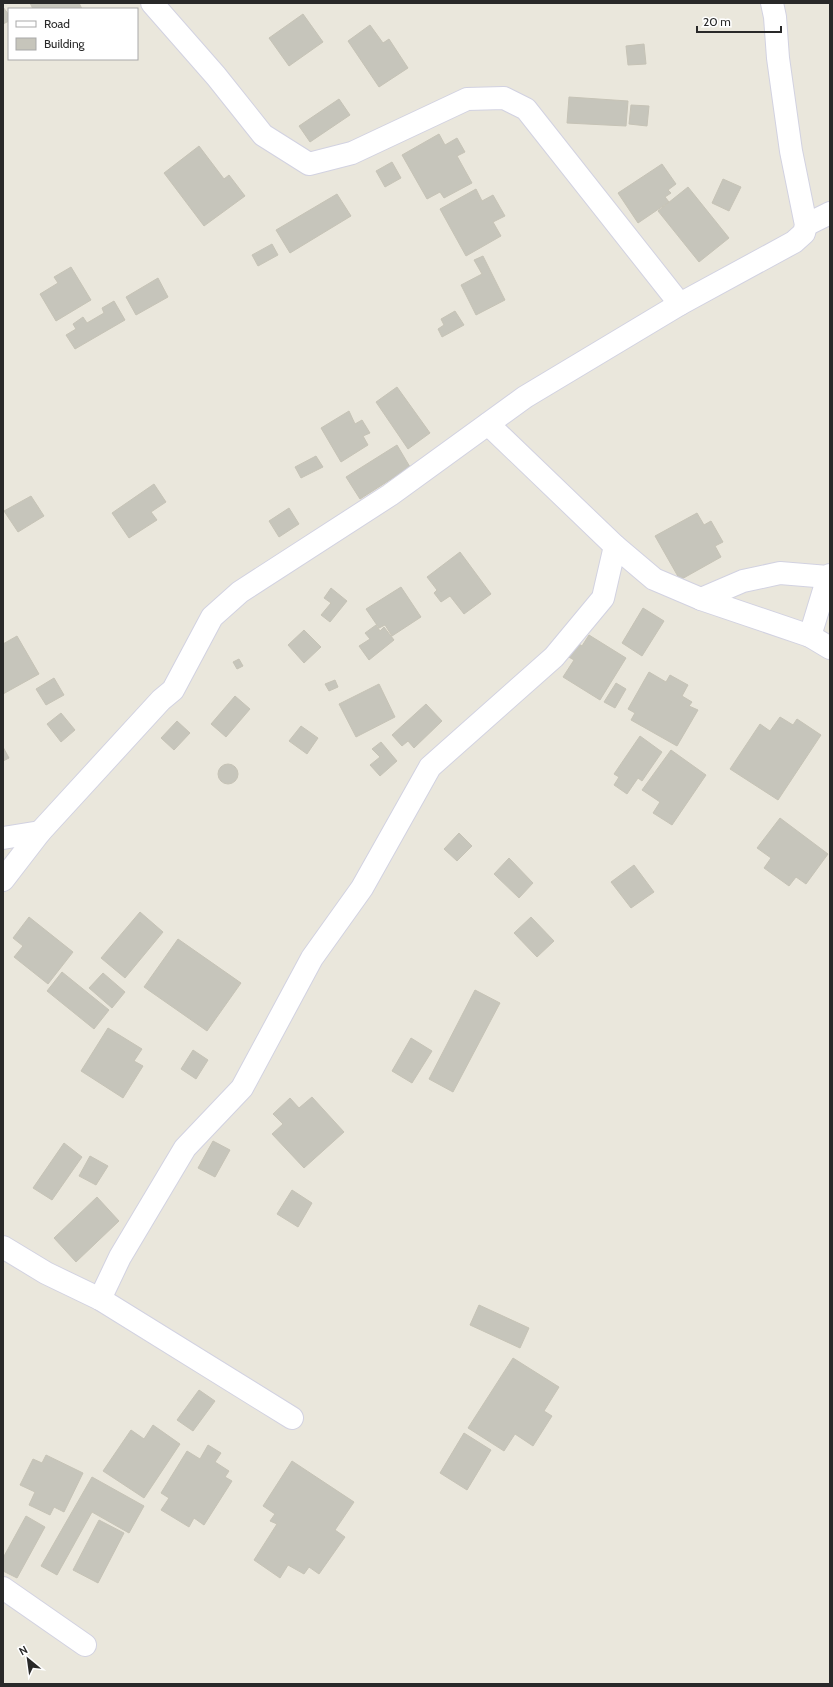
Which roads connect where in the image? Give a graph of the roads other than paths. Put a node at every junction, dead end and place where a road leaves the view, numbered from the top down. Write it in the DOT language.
graph roads {
  1 [pos="152,3"];
  2 [pos="772,3"];
  3 [pos="830,213"];
  4 [pos="806,225"];
  5 [pos="680,304"];
  6 [pos="488,424"];
  7 [pos="614,546"];
  8 [pos="829,576"];
  9 [pos="700,598"];
  10 [pos="810,636"];
  11 [pos="830,648"];
  12 [pos="40,832"];
  13 [pos="3,838"];
  14 [pos="3,880"];
  15 [pos="3,1247"];
  16 [pos="100,1299"];
  17 [pos="292,1418"];
  18 [pos="3,1588"];
  19 [pos="85,1645"];
  1 -- 5 [label="street"];
  2 -- 4 [label="street"];
  3 -- 4 [label="street"];
  4 -- 5 [label="street"];
  5 -- 6 [label="street"];
  6 -- 7 [label="street"];
  6 -- 12 [label="street"];
  7 -- 9 [label="street"];
  7 -- 16 [label="street"];
  8 -- 9 [label="street"];
  8 -- 10 [label="street"];
  9 -- 10 [label="street"];
  10 -- 11 [label="street"];
  12 -- 13 [label="street"];
  12 -- 14 [label="street"];
  15 -- 16 [label="street"];
  16 -- 17 [label="street"];
  18 -- 19 [label="street"];
}
